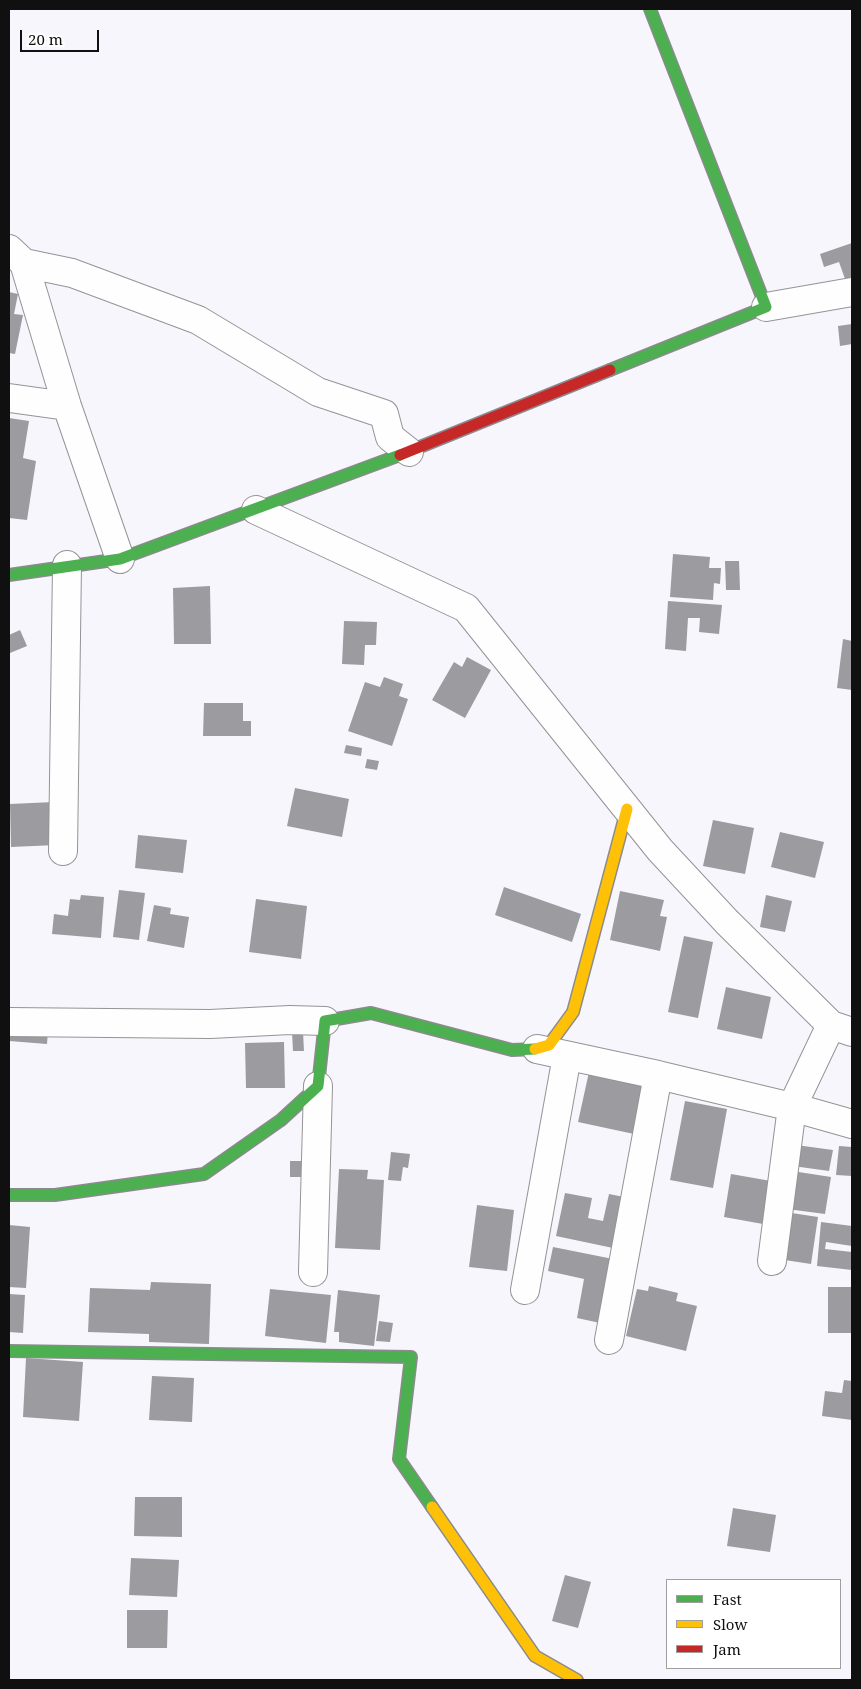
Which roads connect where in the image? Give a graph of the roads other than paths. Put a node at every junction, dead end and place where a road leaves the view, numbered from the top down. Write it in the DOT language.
graph roads {
  1 [pos="650,9"];
  2 [pos="16,256"];
  3 [pos="852,292"];
  4 [pos="766,307"];
  5 [pos="9,398"];
  6 [pos="67,406"];
  7 [pos="409,452"];
  8 [pos="256,510"];
  9 [pos="120,559"];
  10 [pos="67,565"];
  11 [pos="9,575"];
  12 [pos="627,809"];
  13 [pos="63,851"];
  14 [pos="325,1021"];
  15 [pos="9,1022"];
  16 [pos="842,1029"];
  17 [pos="537,1049"];
  18 [pos="567,1056"];
  19 [pos="658,1075"];
  20 [pos="318,1086"];
  21 [pos="792,1107"];
  22 [pos="852,1124"];
  23 [pos="9,1195"];
  24 [pos="772,1261"];
  25 [pos="313,1272"];
  26 [pos="525,1290"];
  27 [pos="609,1340"];
  28 [pos="9,1350"];
  29 [pos="577,1680"];
  1 -- 4 [label="street"];
  2 -- 6 [label="street"];
  2 -- 7 [label="street"];
  3 -- 4 [label="street"];
  4 -- 7 [label="street"];
  5 -- 6 [label="street"];
  6 -- 9 [label="street"];
  7 -- 8 [label="street"];
  8 -- 9 [label="street"];
  8 -- 12 [label="street"];
  9 -- 10 [label="street"];
  10 -- 11 [label="street"];
  10 -- 13 [label="street"];
  12 -- 16 [label="street"];
  12 -- 17 [label="street"];
  14 -- 15 [label="street"];
  14 -- 17 [label="street"];
  14 -- 20 [label="street"];
  16 -- 21 [label="street"];
  17 -- 18 [label="street"];
  18 -- 19 [label="street"];
  18 -- 26 [label="street"];
  19 -- 21 [label="street"];
  19 -- 27 [label="street"];
  20 -- 23 [label="street"];
  20 -- 25 [label="street"];
  21 -- 22 [label="street"];
  21 -- 24 [label="street"];
  28 -- 29 [label="street"];
}
